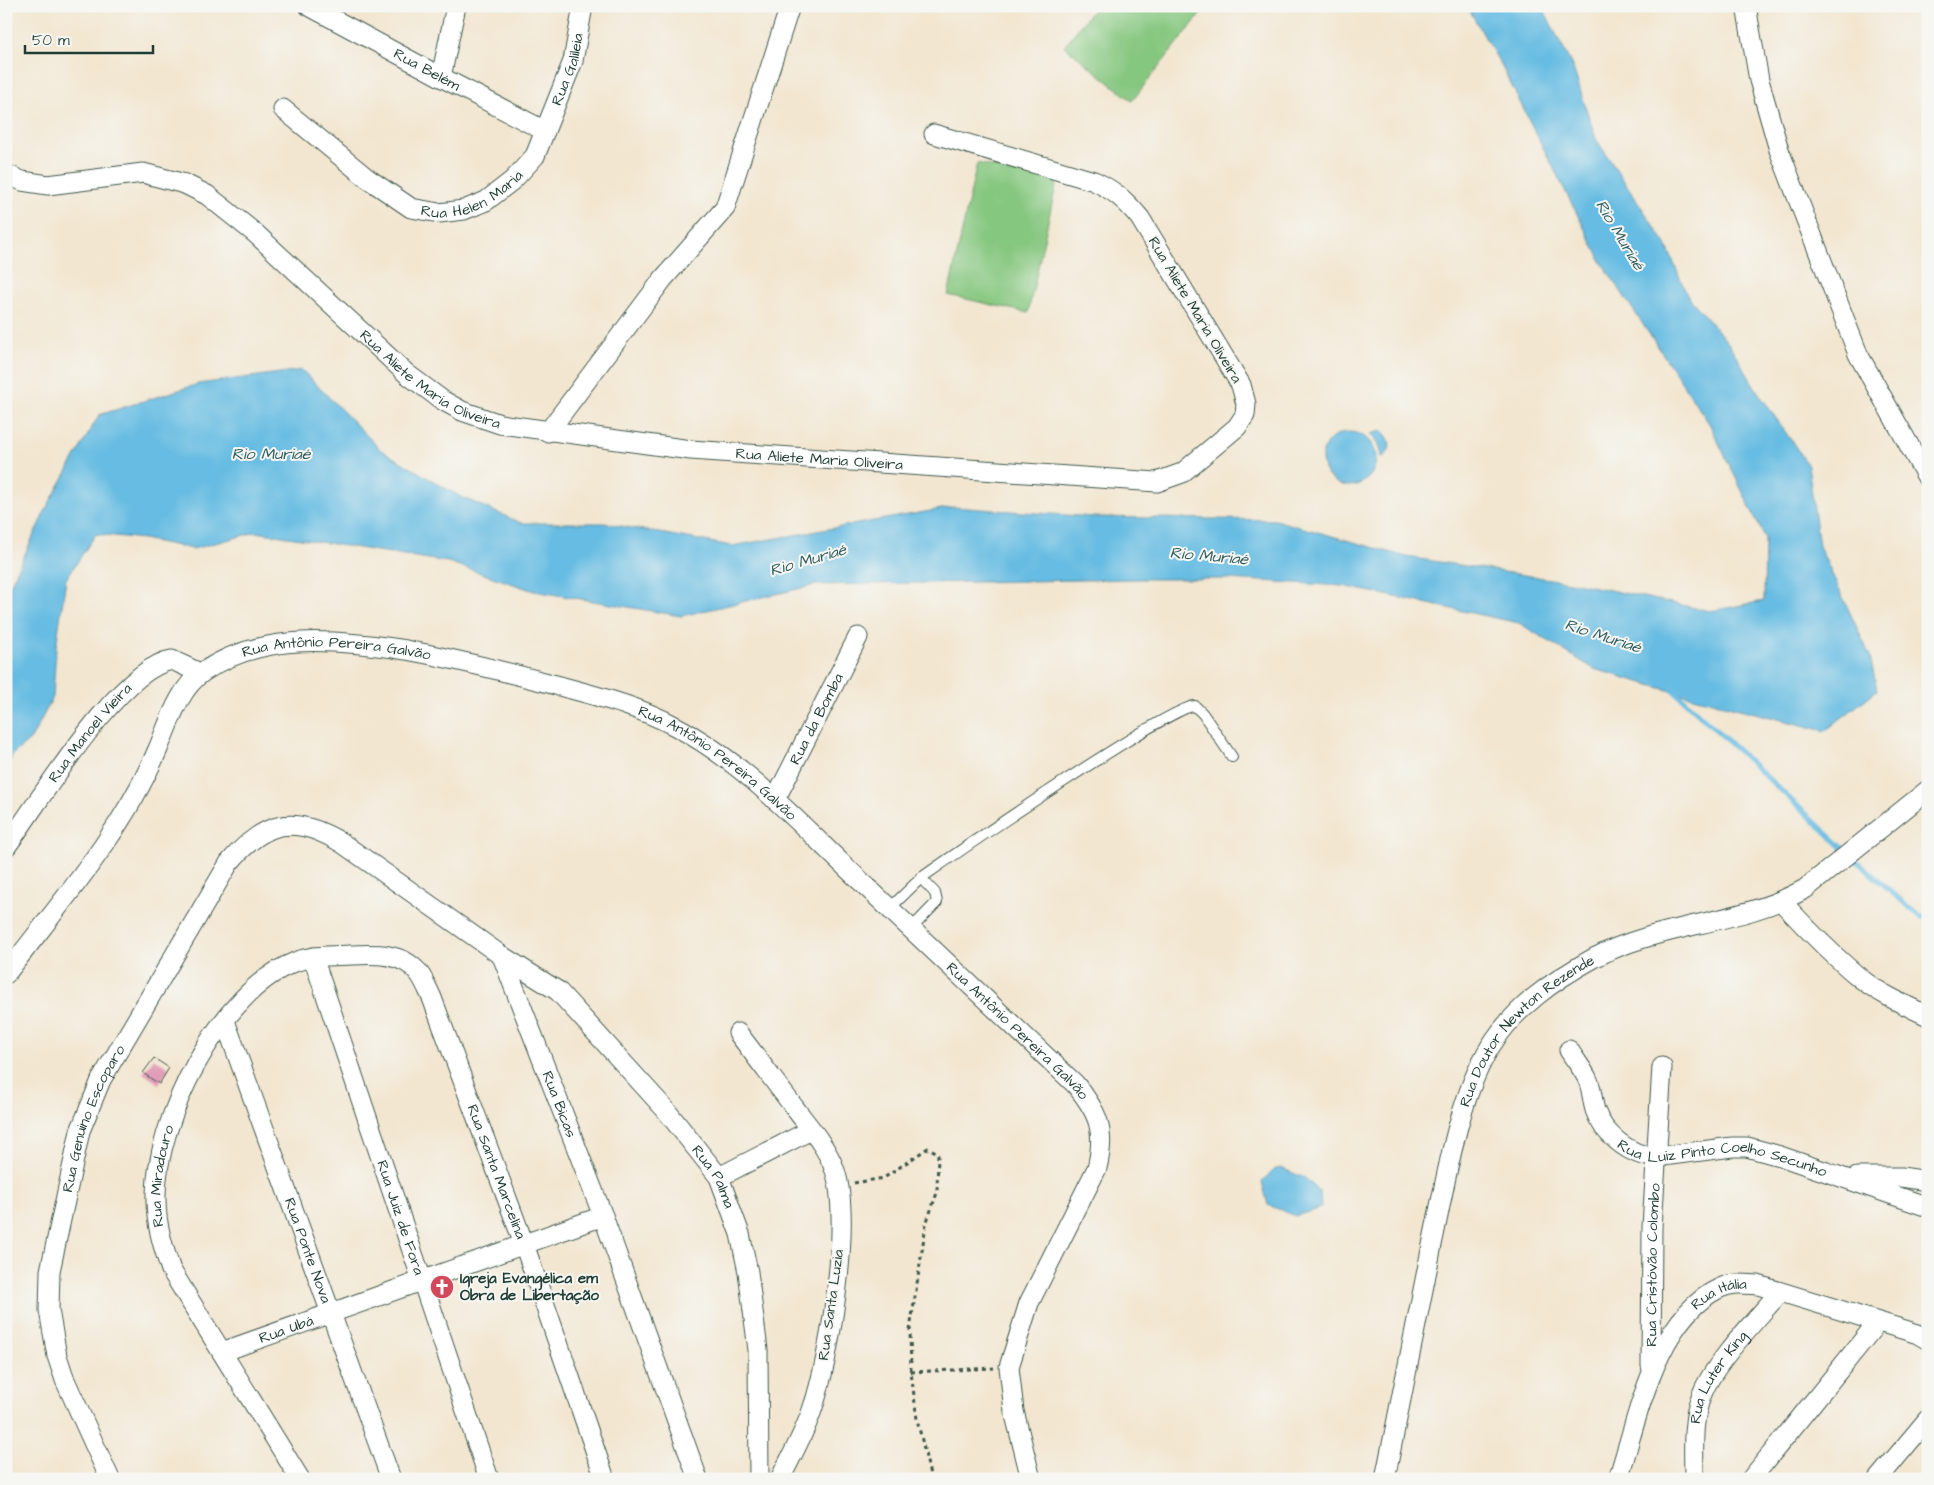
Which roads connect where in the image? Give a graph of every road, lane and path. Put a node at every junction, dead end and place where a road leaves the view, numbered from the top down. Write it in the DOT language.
graph roads {
  1 [pos="310,6"];
  2 [pos="456,6"];
  3 [pos="583,6"];
  4 [pos="790,6"];
  5 [pos="1746,6"];
  6 [pos="441,77"];
  7 [pos="283,109"];
  8 [pos="545,131"];
  9 [pos="934,134"];
  10 [pos="6,174"];
  11 [pos="548,432"];
  12 [pos="1928,479"];
  13 [pos="858,637"];
  14 [pos="200,673"];
  15 [pos="1232,757"];
  16 [pos="1928,790"];
  17 [pos="776,800"];
  18 [pos="6,847"];
  19 [pos="921,878"];
  20 [pos="1782,902"];
  21 [pos="890,909"];
  22 [pos="911,929"];
  23 [pos="313,956"];
  24 [pos="502,956"];
  25 [pos="6,974"];
  26 [pos="1928,1016"];
  27 [pos="225,1021"];
  28 [pos="738,1033"];
  29 [pos="1569,1050"];
  30 [pos="1662,1066"];
  31 [pos="811,1130"];
  32 [pos="1655,1158"];
  33 [pos="719,1177"];
  34 [pos="1841,1178"];
  35 [pos="1928,1181"];
  36 [pos="839,1185"];
  37 [pos="1928,1207"];
  38 [pos="603,1216"];
  39 [pos="524,1244"];
  40 [pos="422,1281"];
  41 [pos="1779,1292"];
  42 [pos="331,1313"];
  43 [pos="1877,1323"];
  44 [pos="1928,1340"];
  45 [pos="222,1352"];
  46 [pos="1009,1367"];
  47 [pos="911,1372"];
  48 [pos="1651,1374"];
  49 [pos="1928,1419"];
  50 [pos="110,1479"];
  51 [pos="300,1479"];
  52 [pos="391,1479"];
  53 [pos="489,1479"];
  54 [pos="604,1479"];
  55 [pos="698,1479"];
  56 [pos="760,1479"];
  57 [pos="780,1479"];
  58 [pos="931,1479"];
  59 [pos="1031,1479"];
  60 [pos="1385,1479"];
  61 [pos="1618,1479"];
  62 [pos="1694,1479"];
  63 [pos="1751,1479"];
  64 [pos="1878,1479"];
  1 -- 6 [label="street, Rua Belém"];
  2 -- 6 [label="street"];
  3 -- 8 [label="street, Rua Galileia"];
  4 -- 11 [label="street"];
  5 -- 12 [label="street"];
  6 -- 8 [label="street, Rua Belém"];
  7 -- 8 [label="street, Rua Helen Maria"];
  9 -- 11 [label="street, Rua Aliete Maria Oliveira"];
  10 -- 11 [label="street, Rua Aliete Maria Oliveira"];
  13 -- 17 [label="street, Rua da Bomba"];
  14 -- 17 [label="street, Rua Antônio Pereira Galvão"];
  14 -- 18 [label="street, Rua Manoel Vieira"];
  14 -- 25 [label="street, Rua Antônio Pereira Galvão"];
  15 -- 19 [label="lane"];
  16 -- 20 [label="street, Rua Doutor Newton Rezende"];
  17 -- 21 [label="street, Rua Antônio Pereira Galvão"];
  19 -- 21 [label="lane"];
  19 -- 22 [label="lane"];
  20 -- 26 [label="street"];
  20 -- 60 [label="street, Rua Doutor Newton Rezende"];
  21 -- 22 [label="street, Rua Antônio Pereira Galvão"];
  22 -- 46 [label="street, Rua Antônio Pereira Galvão"];
  23 -- 27 [label="street, Rua Miradouro"];
  23 -- 39 [label="street, Rua Santa Marcelina"];
  23 -- 40 [label="street, Rua Juiz de Fora"];
  24 -- 33 [label="street, Rua Palma"];
  24 -- 38 [label="street, Rua Bicas"];
  24 -- 50 [label="street, Rua Genuino Escoparo"];
  27 -- 42 [label="street, Rua Ponte Nova"];
  27 -- 45 [label="street, Rua Miradouro"];
  28 -- 31 [label="street, Rua Santa Luzia"];
  29 -- 32 [label="street, Rua Luiz Pinto Coelho Secunho"];
  30 -- 32 [label="street, Rua Cristóvão Colombo"];
  31 -- 33 [label="street"];
  31 -- 36 [label="street, Rua Santa Luzia"];
  32 -- 34 [label="street, Rua Luiz Pinto Coelho Secunho"];
  32 -- 48 [label="street, Rua Cristóvão Colombo"];
  33 -- 56 [label="street, Rua Palma"];
  34 -- 35 [label="street"];
  34 -- 37 [label="street, Rua Luiz Pinto Coelho Secunho"];
  36 -- 47 [label="path"];
  36 -- 57 [label="street, Rua Santa Luzia"];
  38 -- 39 [label="street, Rua Ubá"];
  38 -- 55 [label="street, Rua Bicas"];
  39 -- 40 [label="street, Rua Ubá"];
  39 -- 54 [label="street, Rua Santa Marcelina"];
  40 -- 42 [label="street, Rua Ubá"];
  40 -- 53 [label="street, Rua Juiz de Fora"];
  41 -- 43 [label="street, Rua Itália"];
  41 -- 48 [label="street, Rua Itália"];
  41 -- 62 [label="street, Rua Luter King"];
  42 -- 45 [label="street, Rua Ubá"];
  42 -- 52 [label="street, Rua Ponte Nova"];
  43 -- 44 [label="street, Rua Itália"];
  43 -- 63 [label="street"];
  45 -- 51 [label="street, Rua Miradouro"];
  46 -- 47 [label="path"];
  46 -- 59 [label="street, Rua Antônio Pereira Galvão"];
  47 -- 58 [label="path"];
  48 -- 61 [label="street, Rua Itália"];
  49 -- 64 [label="street"];
}
